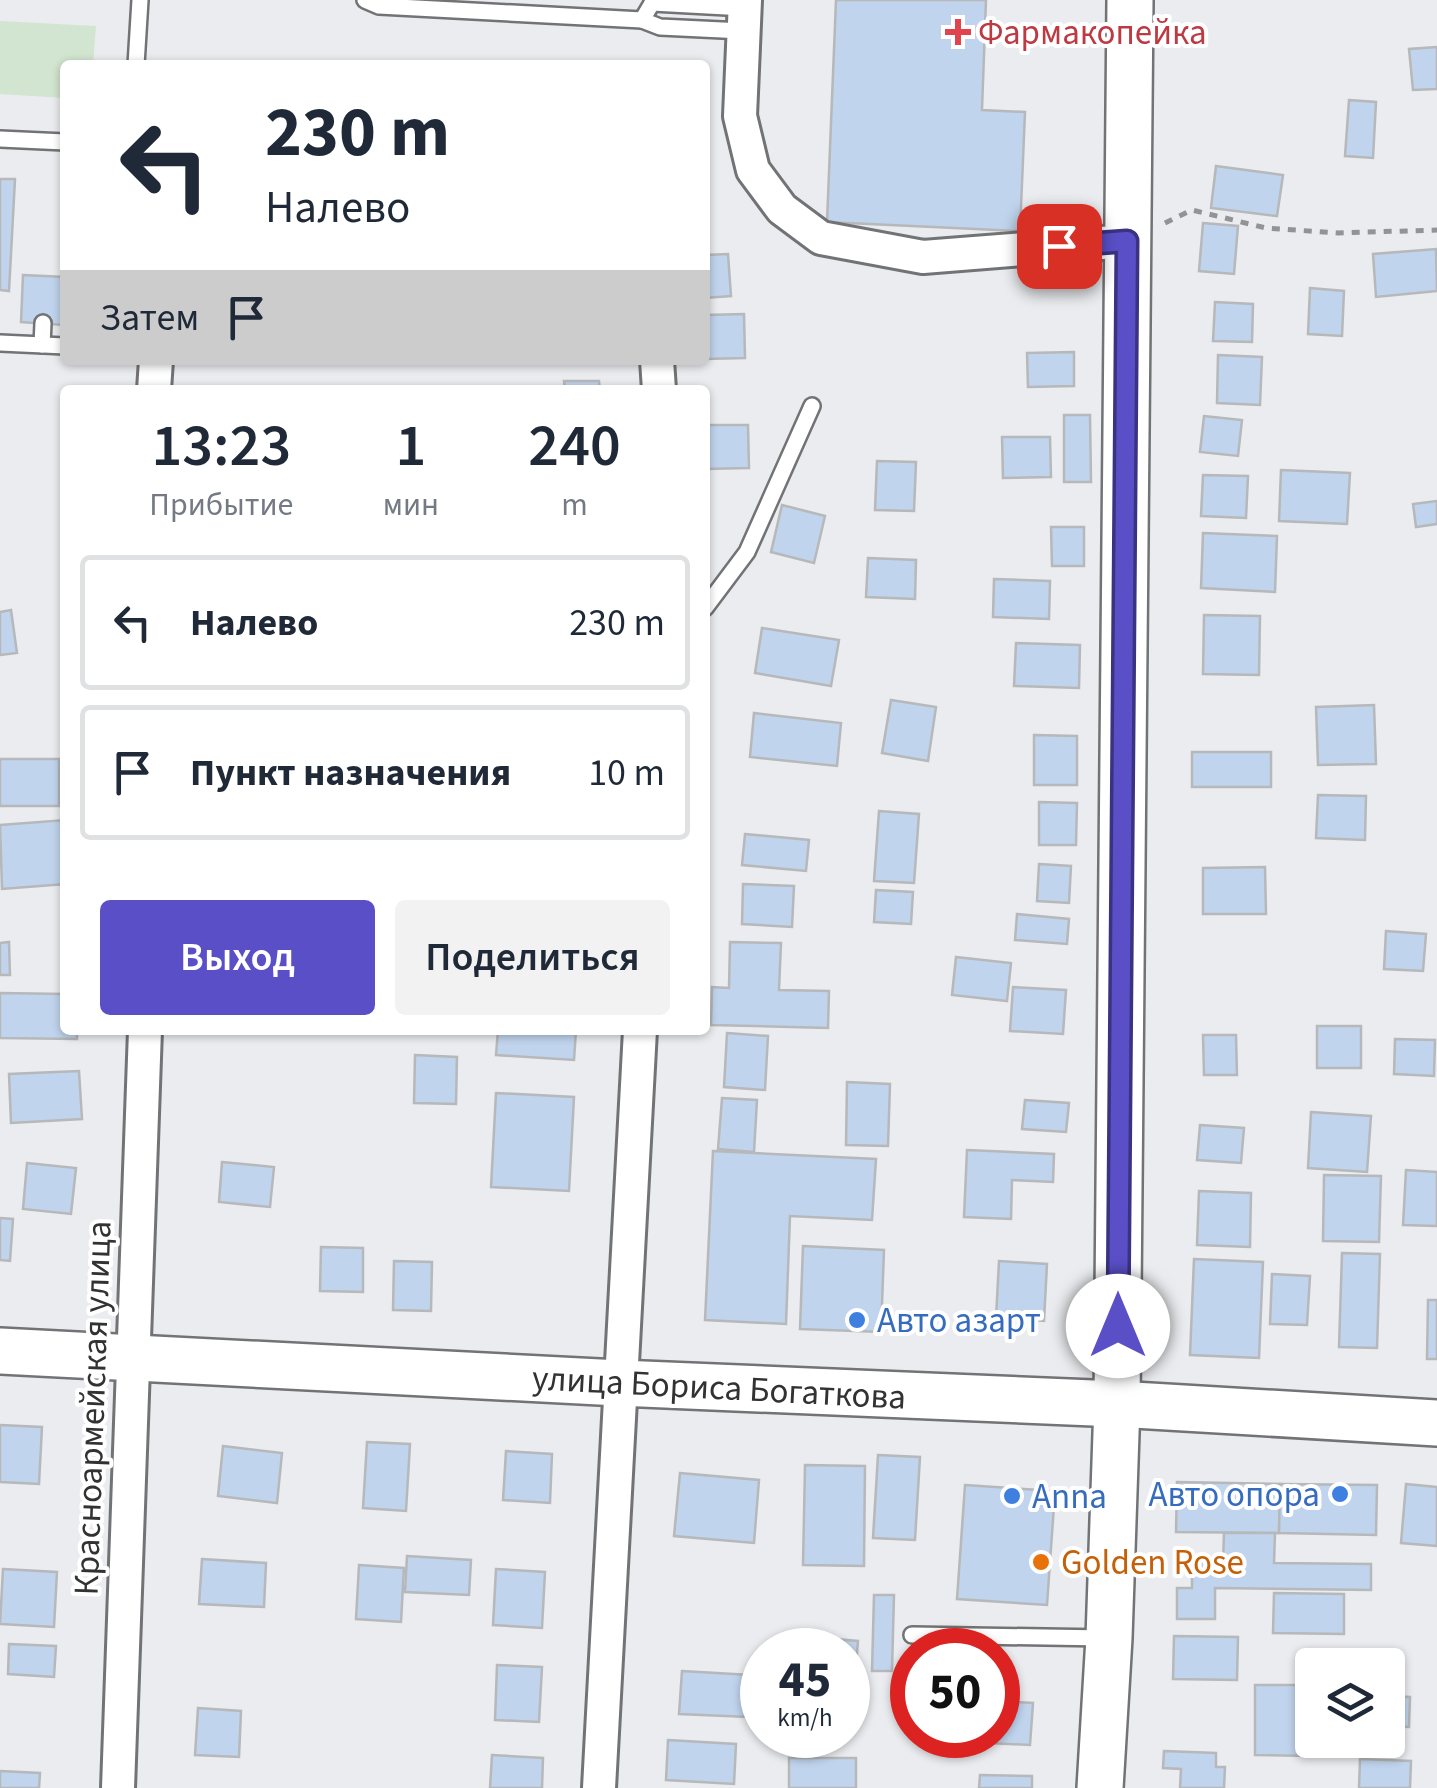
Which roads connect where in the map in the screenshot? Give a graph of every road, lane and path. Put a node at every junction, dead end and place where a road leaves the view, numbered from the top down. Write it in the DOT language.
graph roads {
  1 [pos="140,0"];
  2 [pos="365,0"];
  3 [pos="1130,0"];
  4 [pos="653,2"];
  5 [pos="744,13"];
  6 [pos="642,20"];
  7 [pos="136,60"];
  8 [pos="0,139"];
  9 [pos="60,142"];
  10 [pos="1437,230"];
  11 [pos="1127,241"];
  12 [pos="42,323"];
  13 [pos="0,342"];
  14 [pos="42,345"];
  15 [pos="60,346"];
  16 [pos="812,406"];
  17 [pos="710,601"];
  18 [pos="145,1035"];
  19 [pos="640,1035"];
  20 [pos="0,1351"];
  21 [pos="134,1358"];
  22 [pos="618,1383"];
  23 [pos="1117,1404"];
  24 [pos="1437,1423"];
  25 [pos="1020,1637"];
  26 [pos="1109,1638"];
  27 [pos="118,1788"];
  28 [pos="598,1788"];
  29 [pos="1100,1788"];
  1 -- 7 [label="lane"];
  2 -- 6 [label="lane"];
  3 -- 11 [label="main road"];
  4 -- 5 [label="lane"];
  4 -- 6 [label="lane"];
  5 -- 6 [label="lane"];
  5 -- 11 [label="street"];
  8 -- 9 [label="lane"];
  10 -- 11 [label="path"];
  11 -- 23 [label="main road"];
  12 -- 14 [label="lane"];
  13 -- 14 [label="lane"];
  14 -- 15 [label="lane"];
  16 -- 17 [label="lane"];
  18 -- 21 [label="street, Красноармейская улица"];
  19 -- 22 [label="street"];
  20 -- 21 [label="main road, улица Бориса Богаткова"];
  21 -- 22 [label="main road, улица Бориса Богаткова"];
  21 -- 27 [label="street, Красноармейская улица"];
  22 -- 23 [label="main road, улица Бориса Богаткова"];
  22 -- 28 [label="street"];
  23 -- 24 [label="main road, улица Бориса Богаткова"];
  23 -- 26 [label="main road"];
  25 -- 26 [label="lane"];
  26 -- 29 [label="main road"];
}
